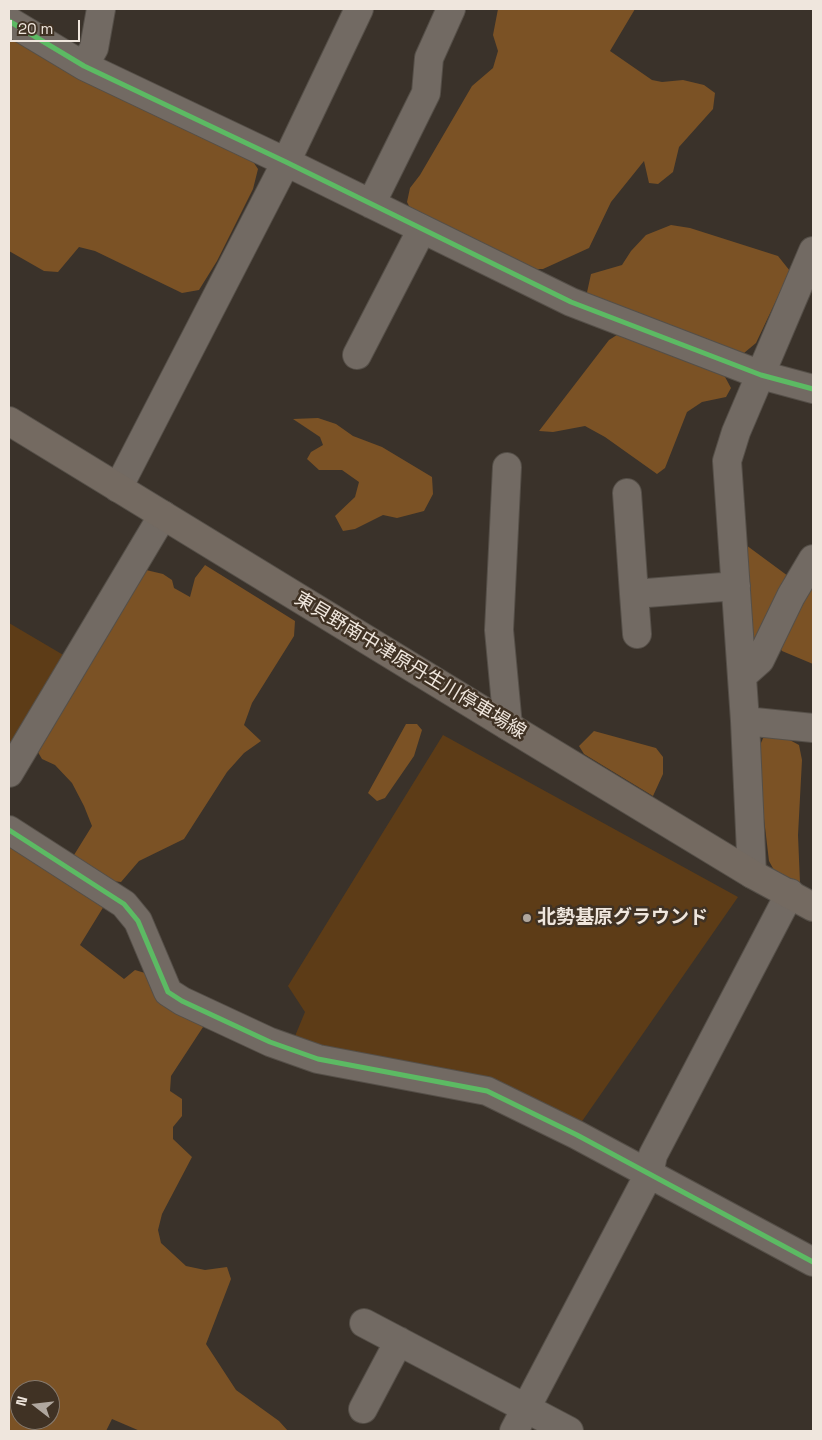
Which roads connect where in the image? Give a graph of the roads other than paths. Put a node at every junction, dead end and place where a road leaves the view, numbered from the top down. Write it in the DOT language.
graph roads {
  1 [pos="101,9"];
  2 [pos="359,9"];
  3 [pos="451,9"];
  4 [pos="13,18"];
  5 [pos="84,66"];
  6 [pos="286,162"];
  7 [pos="371,204"];
  8 [pos="422,229"];
  9 [pos="813,251"];
  10 [pos="357,355"];
  11 [pos="760,375"];
  12 [pos="813,389"];
  13 [pos="9,421"];
  14 [pos="507,467"];
  15 [pos="118,488"];
  16 [pos="627,493"];
  17 [pos="163,515"];
  18 [pos="813,559"];
  19 [pos="736,586"];
  20 [pos="634,594"];
  21 [pos="637,634"];
  22 [pos="742,676"];
  23 [pos="745,721"];
  24 [pos="508,726"];
  25 [pos="813,728"];
  26 [pos="9,773"];
  27 [pos="9,830"];
  28 [pos="752,874"];
  29 [pos="790,893"];
  30 [pos="813,907"];
  31 [pos="649,1174"];
  32 [pos="813,1262"];
  33 [pos="364,1322"];
  34 [pos="399,1341"];
  35 [pos="362,1409"];
  36 [pos="520,1420"];
  37 [pos="569,1431"];
  1 -- 5 [label="street"];
  2 -- 6 [label="street"];
  3 -- 7 [label="street"];
  4 -- 5 [label="street"];
  5 -- 6 [label="street"];
  6 -- 7 [label="street"];
  6 -- 15 [label="street"];
  7 -- 8 [label="street"];
  8 -- 10 [label="street"];
  8 -- 11 [label="street"];
  9 -- 11 [label="street"];
  11 -- 12 [label="street"];
  11 -- 19 [label="street"];
  13 -- 15 [label="main road, 東貝野南中津原丹生川停車場線"];
  14 -- 24 [label="street"];
  15 -- 17 [label="main road, 東貝野南中津原丹生川停車場線"];
  16 -- 20 [label="street"];
  17 -- 24 [label="main road, 東貝野南中津原丹生川停車場線"];
  17 -- 26 [label="street"];
  18 -- 22 [label="street"];
  19 -- 20 [label="street"];
  19 -- 22 [label="street"];
  20 -- 21 [label="street"];
  22 -- 23 [label="street"];
  23 -- 25 [label="street"];
  23 -- 28 [label="street"];
  24 -- 28 [label="main road, 東貝野南中津原丹生川停車場線"];
  27 -- 31 [label="street"];
  28 -- 29 [label="main road, 東貝野南中津原丹生川停車場線"];
  29 -- 30 [label="main road, 東貝野南中津原丹生川停車場線"];
  29 -- 31 [label="street"];
  31 -- 32 [label="street"];
  31 -- 36 [label="street"];
  33 -- 34 [label="street"];
  34 -- 35 [label="street"];
  34 -- 36 [label="street"];
  36 -- 37 [label="street"];
}
